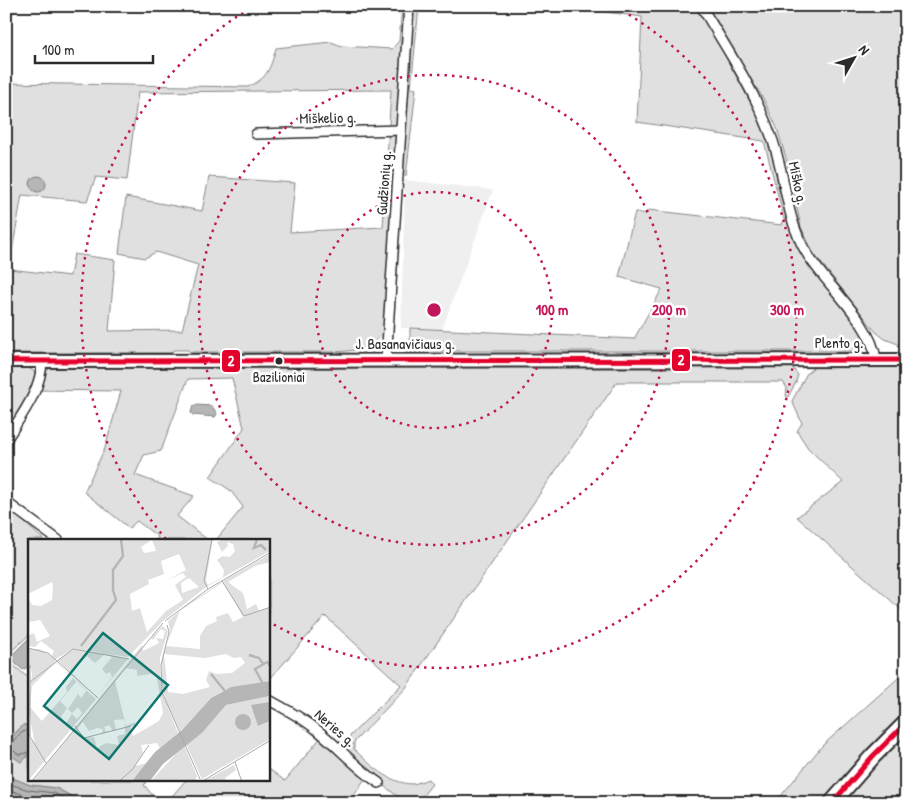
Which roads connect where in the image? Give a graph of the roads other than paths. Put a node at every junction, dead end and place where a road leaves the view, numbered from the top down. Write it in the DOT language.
graph roads {
  1 [pos="410,6"];
  2 [pos="701,6"];
  3 [pos="401,130"];
  4 [pos="256,134"];
  5 [pos="803,359"];
  6 [pos="876,359"];
  7 [pos="906,360"];
  8 [pos="6,361"];
  9 [pos="42,361"];
  10 [pos="386,361"];
  11 [pos="6,440"];
  12 [pos="6,502"];
  13 [pos="57,539"];
  14 [pos="270,701"];
  15 [pos="906,724"];
  16 [pos="379,783"];
  17 [pos="832,803"];
  1 -- 3 [label="street, Gudžionių g."];
  2 -- 6 [label="street, Miško g."];
  3 -- 4 [label="street, Miškelio g."];
  3 -- 10 [label="street, Gudžionių g."];
  5 -- 6 [label="main road, Plento g."];
  5 -- 10 [label="main road, J. Basanavičiaus g."];
  6 -- 7 [label="main road, Plento g."];
  8 -- 9 [label="main road, J. Basanavičiaus g."];
  9 -- 10 [label="main road, J. Basanavičiaus g."];
  9 -- 11 [label="street"];
  12 -- 13 [label="street"];
  14 -- 16 [label="street, Neries g."];
  15 -- 17 [label="highway"];
}
